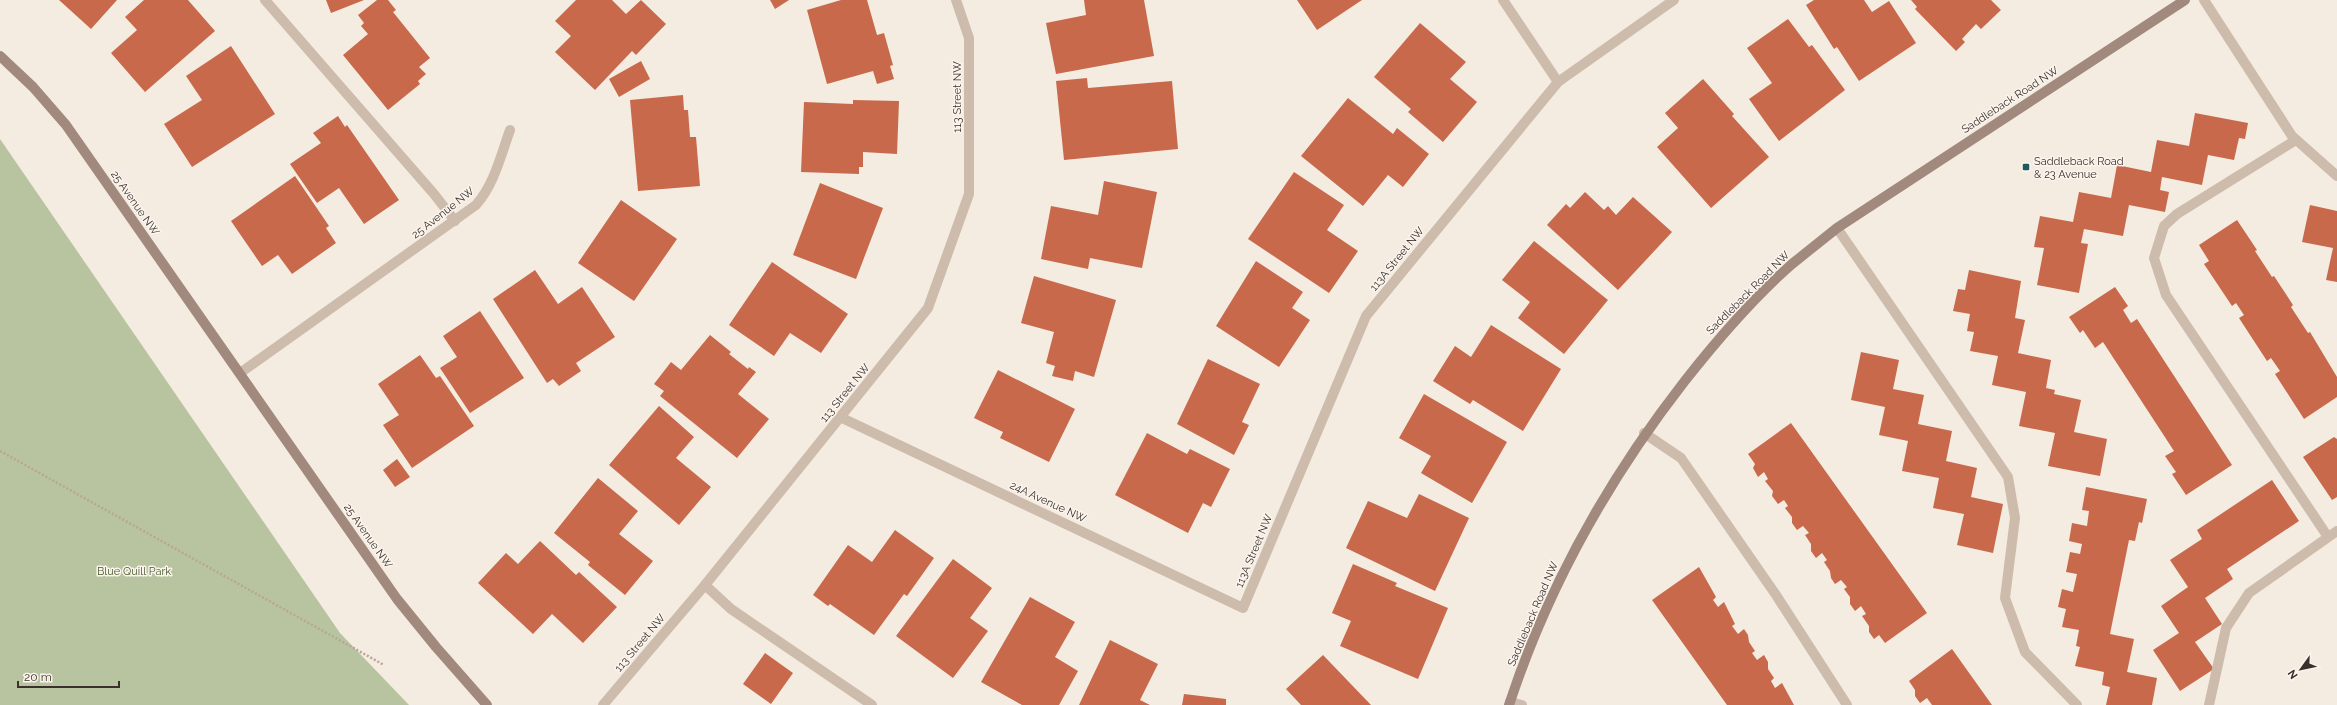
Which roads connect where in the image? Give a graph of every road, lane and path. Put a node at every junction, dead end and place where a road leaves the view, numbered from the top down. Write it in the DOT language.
graph roads {
  1 [pos="265,0"];
  2 [pos="956,0"];
  3 [pos="1503,0"];
  4 [pos="1674,0"];
  5 [pos="2185,0"];
  6 [pos="2204,0"];
  7 [pos="0,56"];
  8 [pos="1558,82"];
  9 [pos="510,130"];
  10 [pos="2296,140"];
  11 [pos="2337,176"];
  12 [pos="454,221"];
  13 [pos="1837,228"];
  14 [pos="240,373"];
  15 [pos="842,418"];
  16 [pos="1644,433"];
  17 [pos="0,451"];
  18 [pos="2333,534"];
  19 [pos="705,585"];
  20 [pos="1243,608"];
  21 [pos="384,665"];
  22 [pos="1510,703"];
  23 [pos="487,705"];
  24 [pos="603,705"];
  25 [pos="872,705"];
  26 [pos="1522,705"];
  27 [pos="1847,705"];
  28 [pos="2078,705"];
  29 [pos="2209,705"];
  1 -- 12 [label="street"];
  2 -- 15 [label="street, 113 Street NW"];
  3 -- 8 [label="street"];
  4 -- 8 [label="street, 113A Street NW"];
  5 -- 13 [label="street, Saddleback Road NW"];
  6 -- 10 [label="street"];
  7 -- 14 [label="street, 25 Avenue NW"];
  8 -- 20 [label="street, 113A Street NW"];
  9 -- 12 [label="street, 25 Avenue NW"];
  10 -- 11 [label="street"];
  10 -- 18 [label="street"];
  12 -- 14 [label="street, 25 Avenue NW"];
  13 -- 16 [label="street, Saddleback Road NW"];
  13 -- 28 [label="street"];
  14 -- 23 [label="street, 25 Avenue NW"];
  15 -- 19 [label="street, 113 Street NW"];
  15 -- 20 [label="street, 24A Avenue NW"];
  16 -- 22 [label="street, Saddleback Road NW"];
  16 -- 27 [label="street"];
  17 -- 21 [label="path"];
  18 -- 29 [label="street"];
  19 -- 24 [label="street, 113 Street NW"];
  19 -- 25 [label="street"];
  22 -- 26 [label="street"];
}
